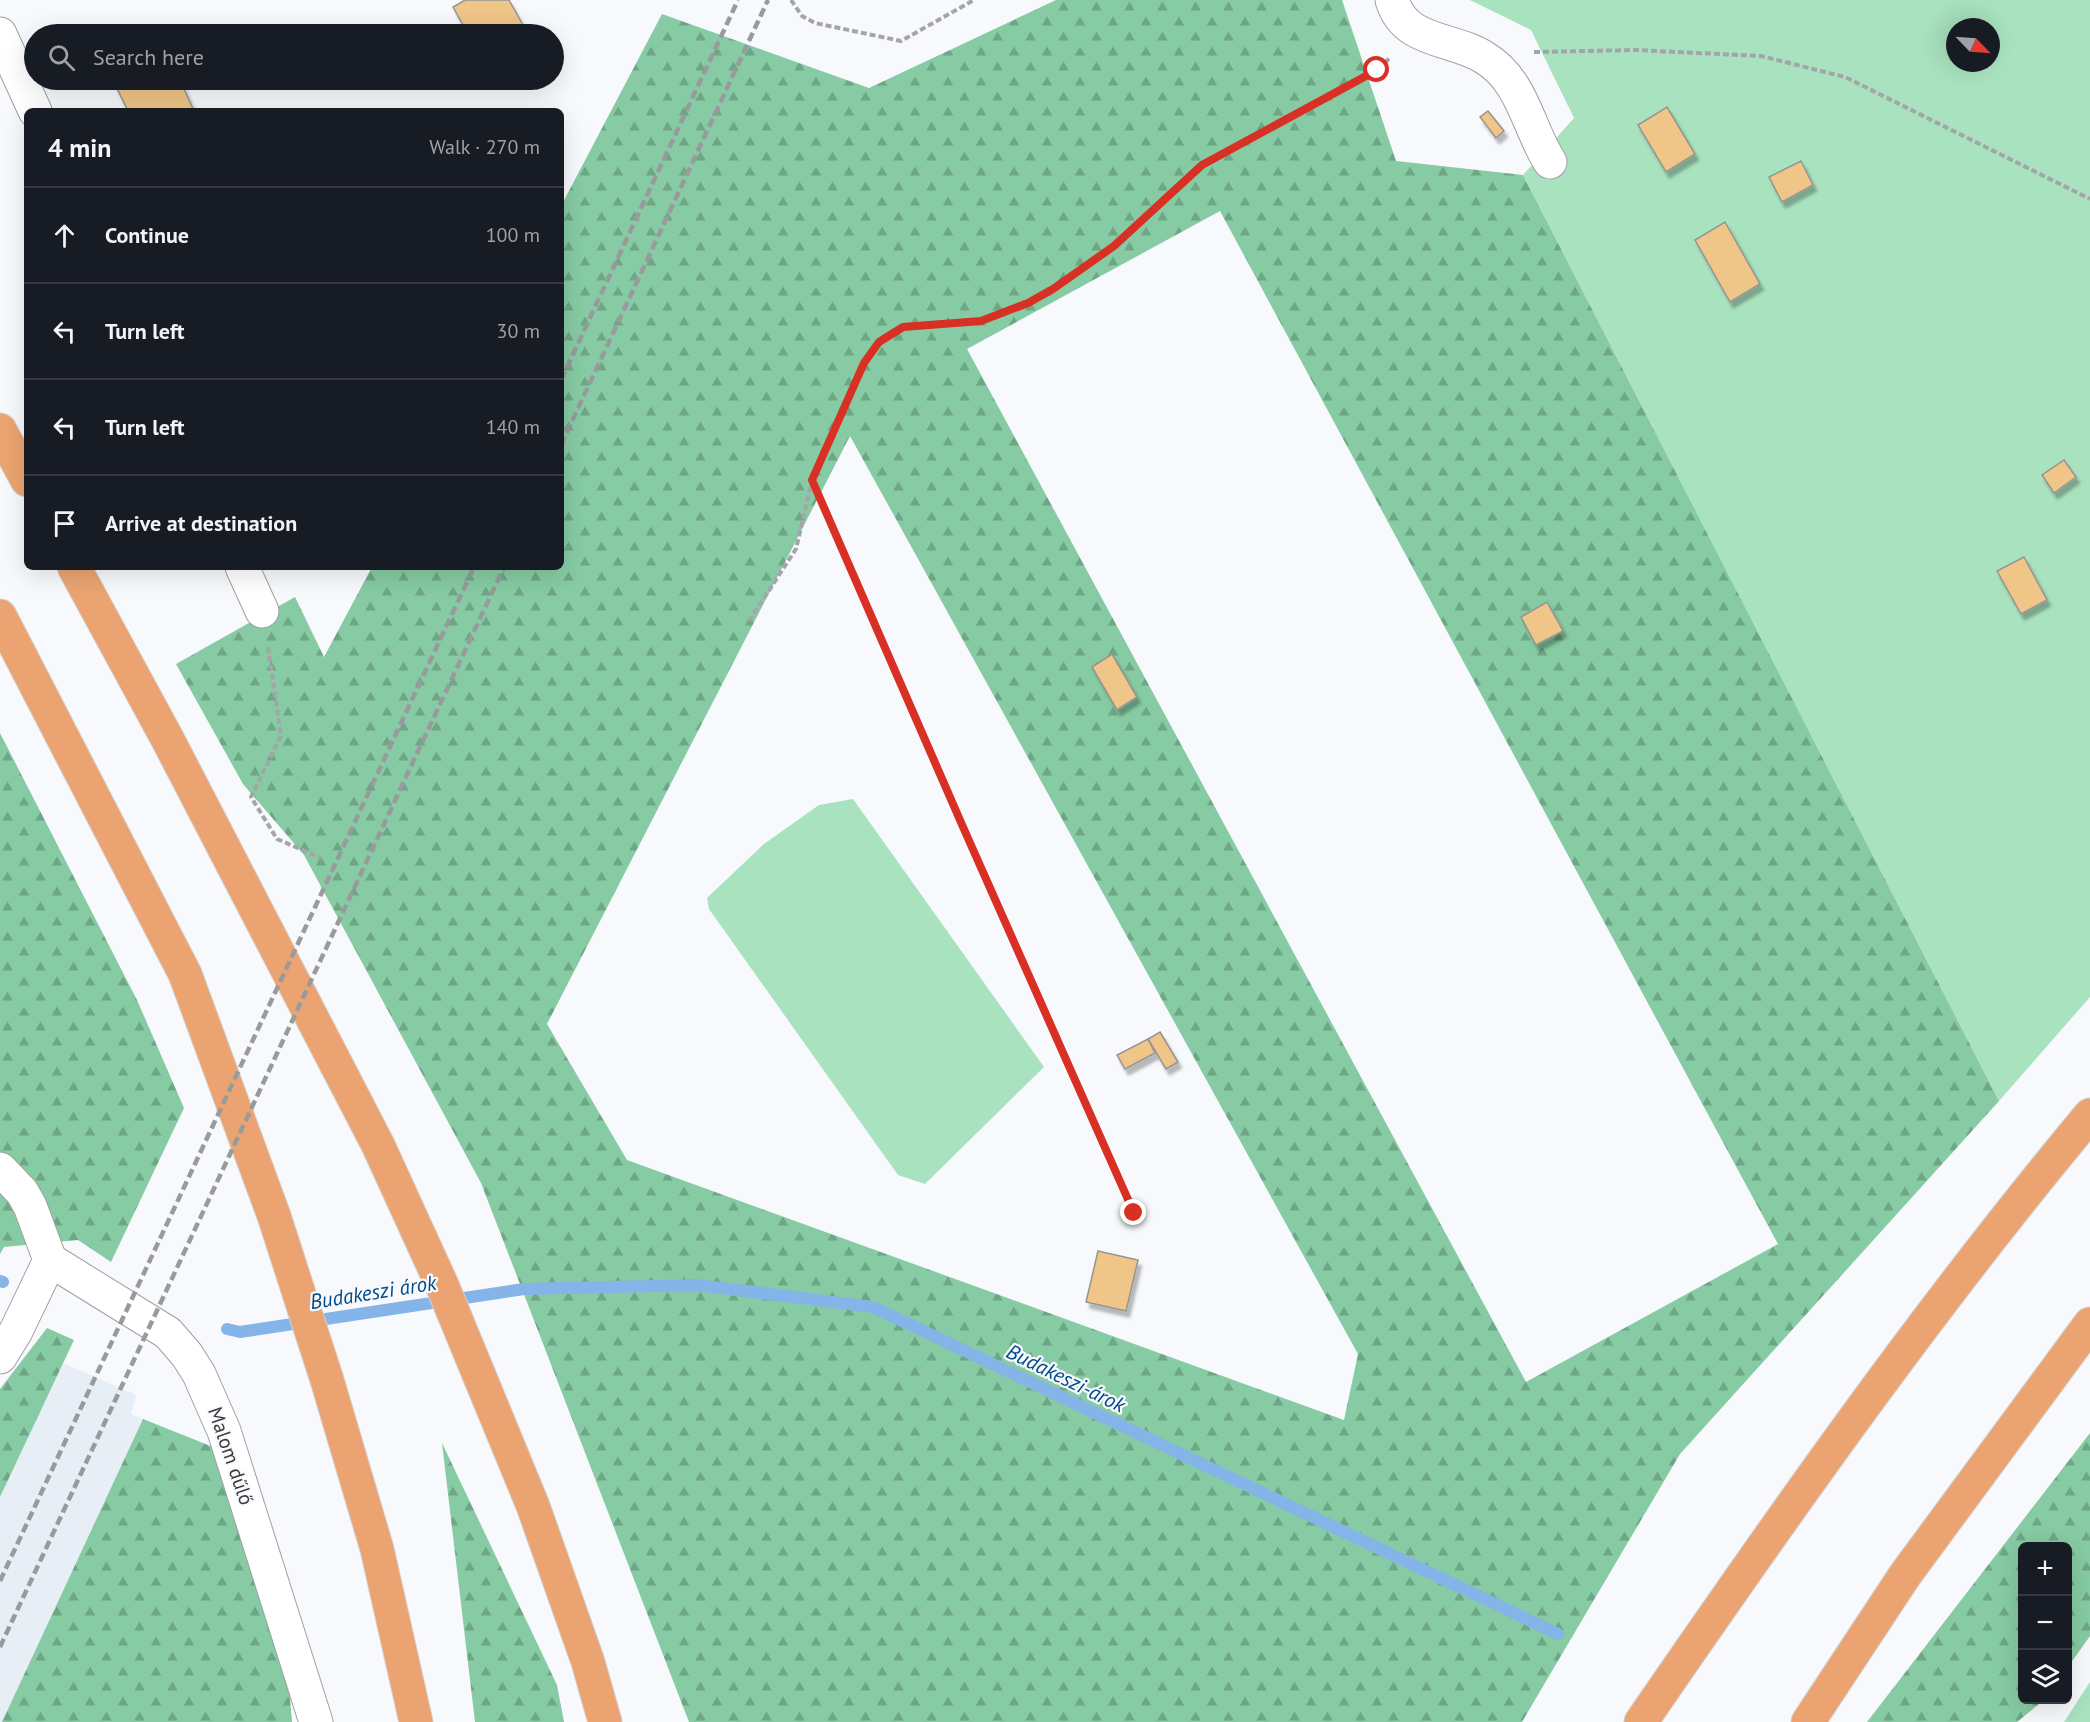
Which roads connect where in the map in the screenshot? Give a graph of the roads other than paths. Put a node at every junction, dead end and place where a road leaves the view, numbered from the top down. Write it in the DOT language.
graph roads {
  1 [pos="1392,0"];
  2 [pos="0,34"];
  3 [pos="24,87"];
  4 [pos="25,90"];
  5 [pos="34,108"];
  6 [pos="1547,158"];
  7 [pos="0,430"];
  8 [pos="24,474"];
  9 [pos="76,570"];
  10 [pos="243,570"];
  11 [pos="262,611"];
  12 [pos="0,616"];
  13 [pos="2090,1114"];
  14 [pos="0,1169"];
  15 [pos="50,1260"];
  16 [pos="2090,1324"];
  17 [pos="0,1357"];
  18 [pos="316,1722"];
  19 [pos="416,1722"];
  20 [pos="605,1722"];
  21 [pos="1641,1722"];
  22 [pos="1808,1722"];
  1 -- 6 [label="street"];
  2 -- 3 [label="street"];
  4 -- 5 [label="street"];
  7 -- 8 [label="highway"];
  9 -- 20 [label="highway"];
  10 -- 11 [label="street"];
  12 -- 19 [label="highway"];
  13 -- 21 [label="highway"];
  14 -- 15 [label="street"];
  15 -- 17 [label="street"];
  15 -- 18 [label="street, Malom dűlő"];
  16 -- 22 [label="highway"];
}
